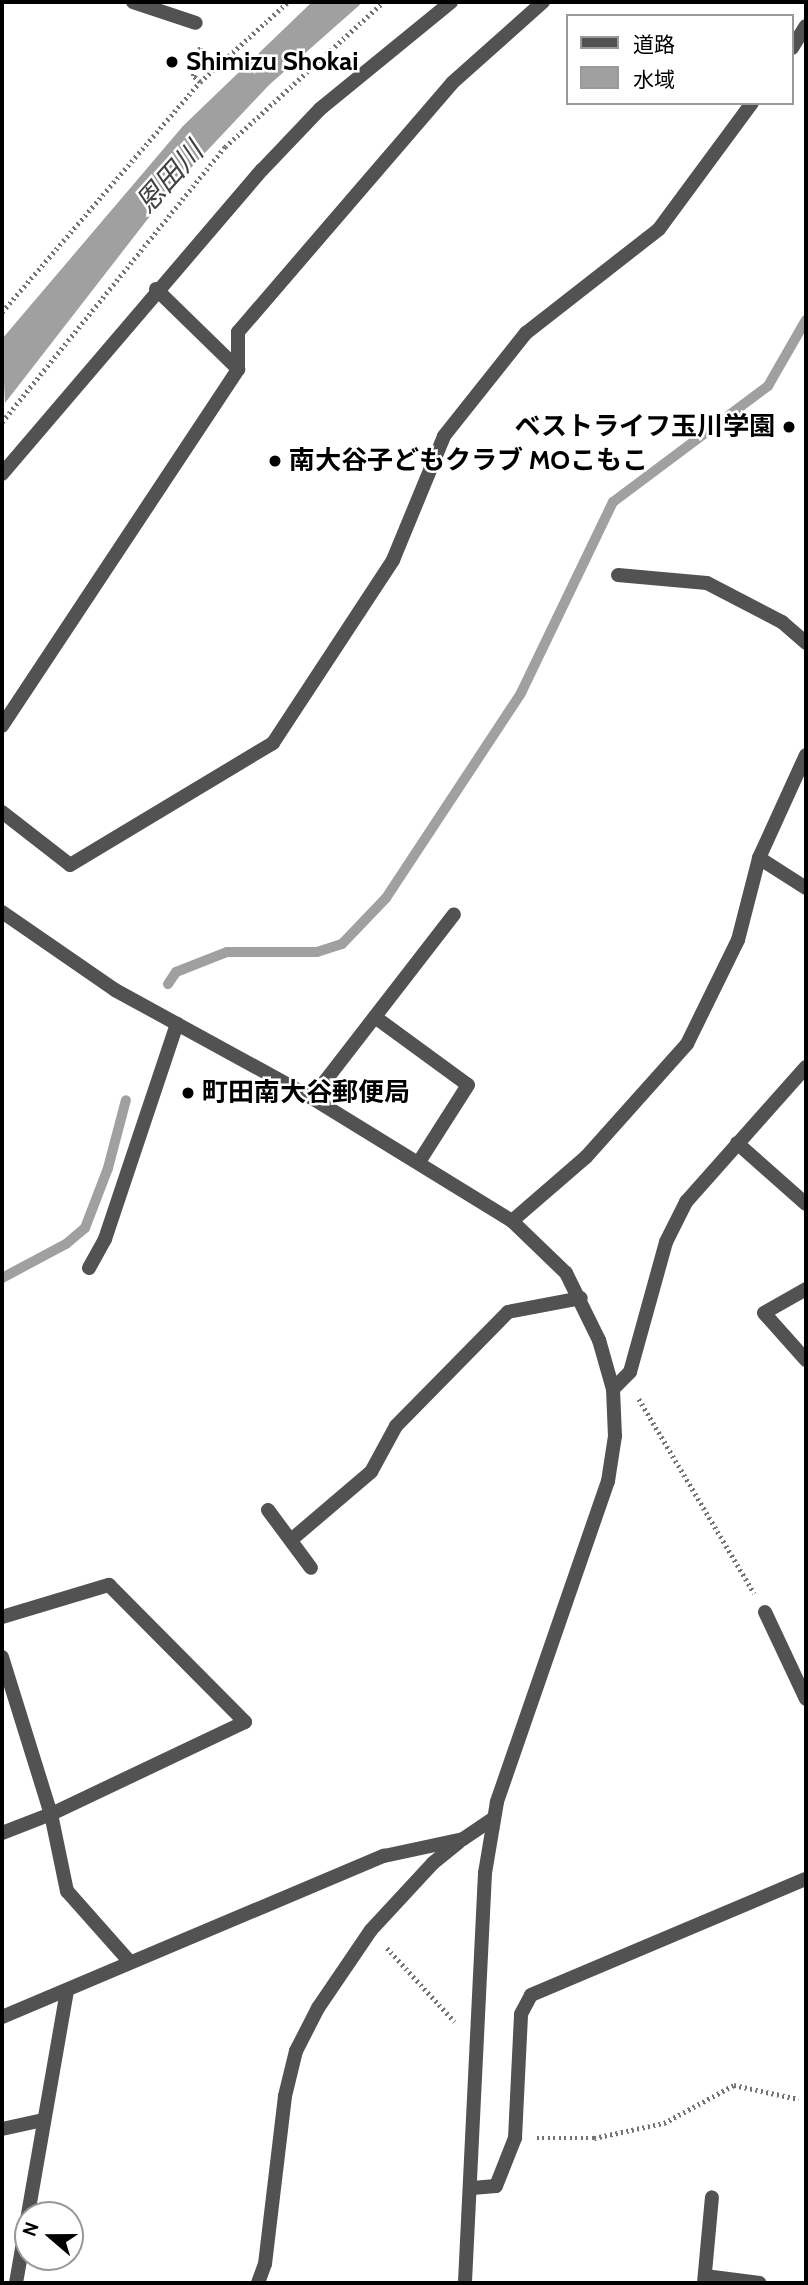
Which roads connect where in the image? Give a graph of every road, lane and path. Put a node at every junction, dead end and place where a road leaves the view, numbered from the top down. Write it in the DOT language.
graph roads {
  1 [pos="134,2"];
  2 [pos="288,2"];
  3 [pos="383,2"];
  4 [pos="451,2"];
  5 [pos="543,2"];
  6 [pos="196,23"];
  7 [pos="806,26"];
  8 [pos="794,45"];
  9 [pos="200,82"];
  10 [pos="751,105"];
  11 [pos="156,289"];
  12 [pos="2,312"];
  13 [pos="238,369"];
  14 [pos="2,422"];
  15 [pos="2,474"];
  16 [pos="618,575"];
  17 [pos="806,643"];
  18 [pos="2,726"];
  19 [pos="806,755"];
  20 [pos="2,812"];
  21 [pos="759,858"];
  22 [pos="806,888"];
  23 [pos="2,912"];
  24 [pos="454,914"];
  25 [pos="375,1017"];
  26 [pos="177,1024"];
  27 [pos="806,1068"];
  28 [pos="312,1098"];
  29 [pos="737,1143"];
  30 [pos="419,1162"];
  31 [pos="806,1204"];
  32 [pos="512,1221"];
  33 [pos="89,1268"];
  34 [pos="806,1289"];
  35 [pos="581,1298"];
  36 [pos="806,1360"];
  37 [pos="613,1389"];
  38 [pos="650,1421"];
  39 [pos="268,1510"];
  40 [pos="291,1540"];
  41 [pos="311,1568"];
  42 [pos="765,1612"];
  43 [pos="2,1617"];
  44 [pos="2,1657"];
  45 [pos="806,1699"];
  46 [pos="51,1814"];
  47 [pos="493,1819"];
  48 [pos="2,1833"];
  49 [pos="463,1839"];
  50 [pos="806,1880"];
  51 [pos="371,1930"];
  52 [pos="130,1962"];
  53 [pos="67,1992"];
  54 [pos="2,2017"];
  55 [pos="478,2029"];
  56 [pos="798,2099"];
  57 [pos="43,2120"];
  58 [pos="2,2129"];
  59 [pos="515,2138"];
  60 [pos="471,2188"];
  61 [pos="712,2197"];
  62 [pos="705,2280"];
  63 [pos="16,2283"];
  64 [pos="258,2283"];
  65 [pos="466,2283"];
  66 [pos="760,2283"];
  1 -- 6 [label="street"];
  2 -- 9 [label="path"];
  3 -- 14 [label="path"];
  4 -- 11 [label="street"];
  5 -- 13 [label="street"];
  6 -- 9 [label="path"];
  7 -- 8 [label="street"];
  9 -- 12 [label="path"];
  10 -- 20 [label="street"];
  11 -- 13 [label="street"];
  11 -- 15 [label="street"];
  13 -- 18 [label="street"];
  16 -- 17 [label="street"];
  19 -- 21 [label="street"];
  21 -- 22 [label="street"];
  21 -- 32 [label="street"];
  23 -- 26 [label="street"];
  24 -- 25 [label="street"];
  25 -- 28 [label="street"];
  25 -- 30 [label="street"];
  26 -- 28 [label="street"];
  26 -- 33 [label="street"];
  27 -- 29 [label="street"];
  28 -- 30 [label="street"];
  29 -- 31 [label="street"];
  29 -- 37 [label="street"];
  30 -- 32 [label="street"];
  32 -- 35 [label="street"];
  34 -- 36 [label="street"];
  35 -- 37 [label="street"];
  35 -- 40 [label="street"];
  37 -- 47 [label="street"];
  38 -- 42 [label="path"];
  39 -- 40 [label="street"];
  40 -- 41 [label="street"];
  42 -- 45 [label="street"];
  43 -- 46 [label="street"];
  44 -- 46 [label="street"];
  46 -- 48 [label="street"];
  46 -- 52 [label="street"];
  47 -- 49 [label="street"];
  47 -- 55 [label="street"];
  49 -- 51 [label="street"];
  49 -- 52 [label="street"];
  50 -- 59 [label="street"];
  51 -- 55 [label="path"];
  51 -- 64 [label="street"];
  52 -- 53 [label="street"];
  53 -- 54 [label="street"];
  53 -- 57 [label="street"];
  55 -- 60 [label="street"];
  56 -- 59 [label="path"];
  57 -- 58 [label="street"];
  57 -- 63 [label="street"];
  59 -- 60 [label="street"];
  60 -- 65 [label="street"];
  61 -- 62 [label="street"];
  62 -- 66 [label="street"];
}
